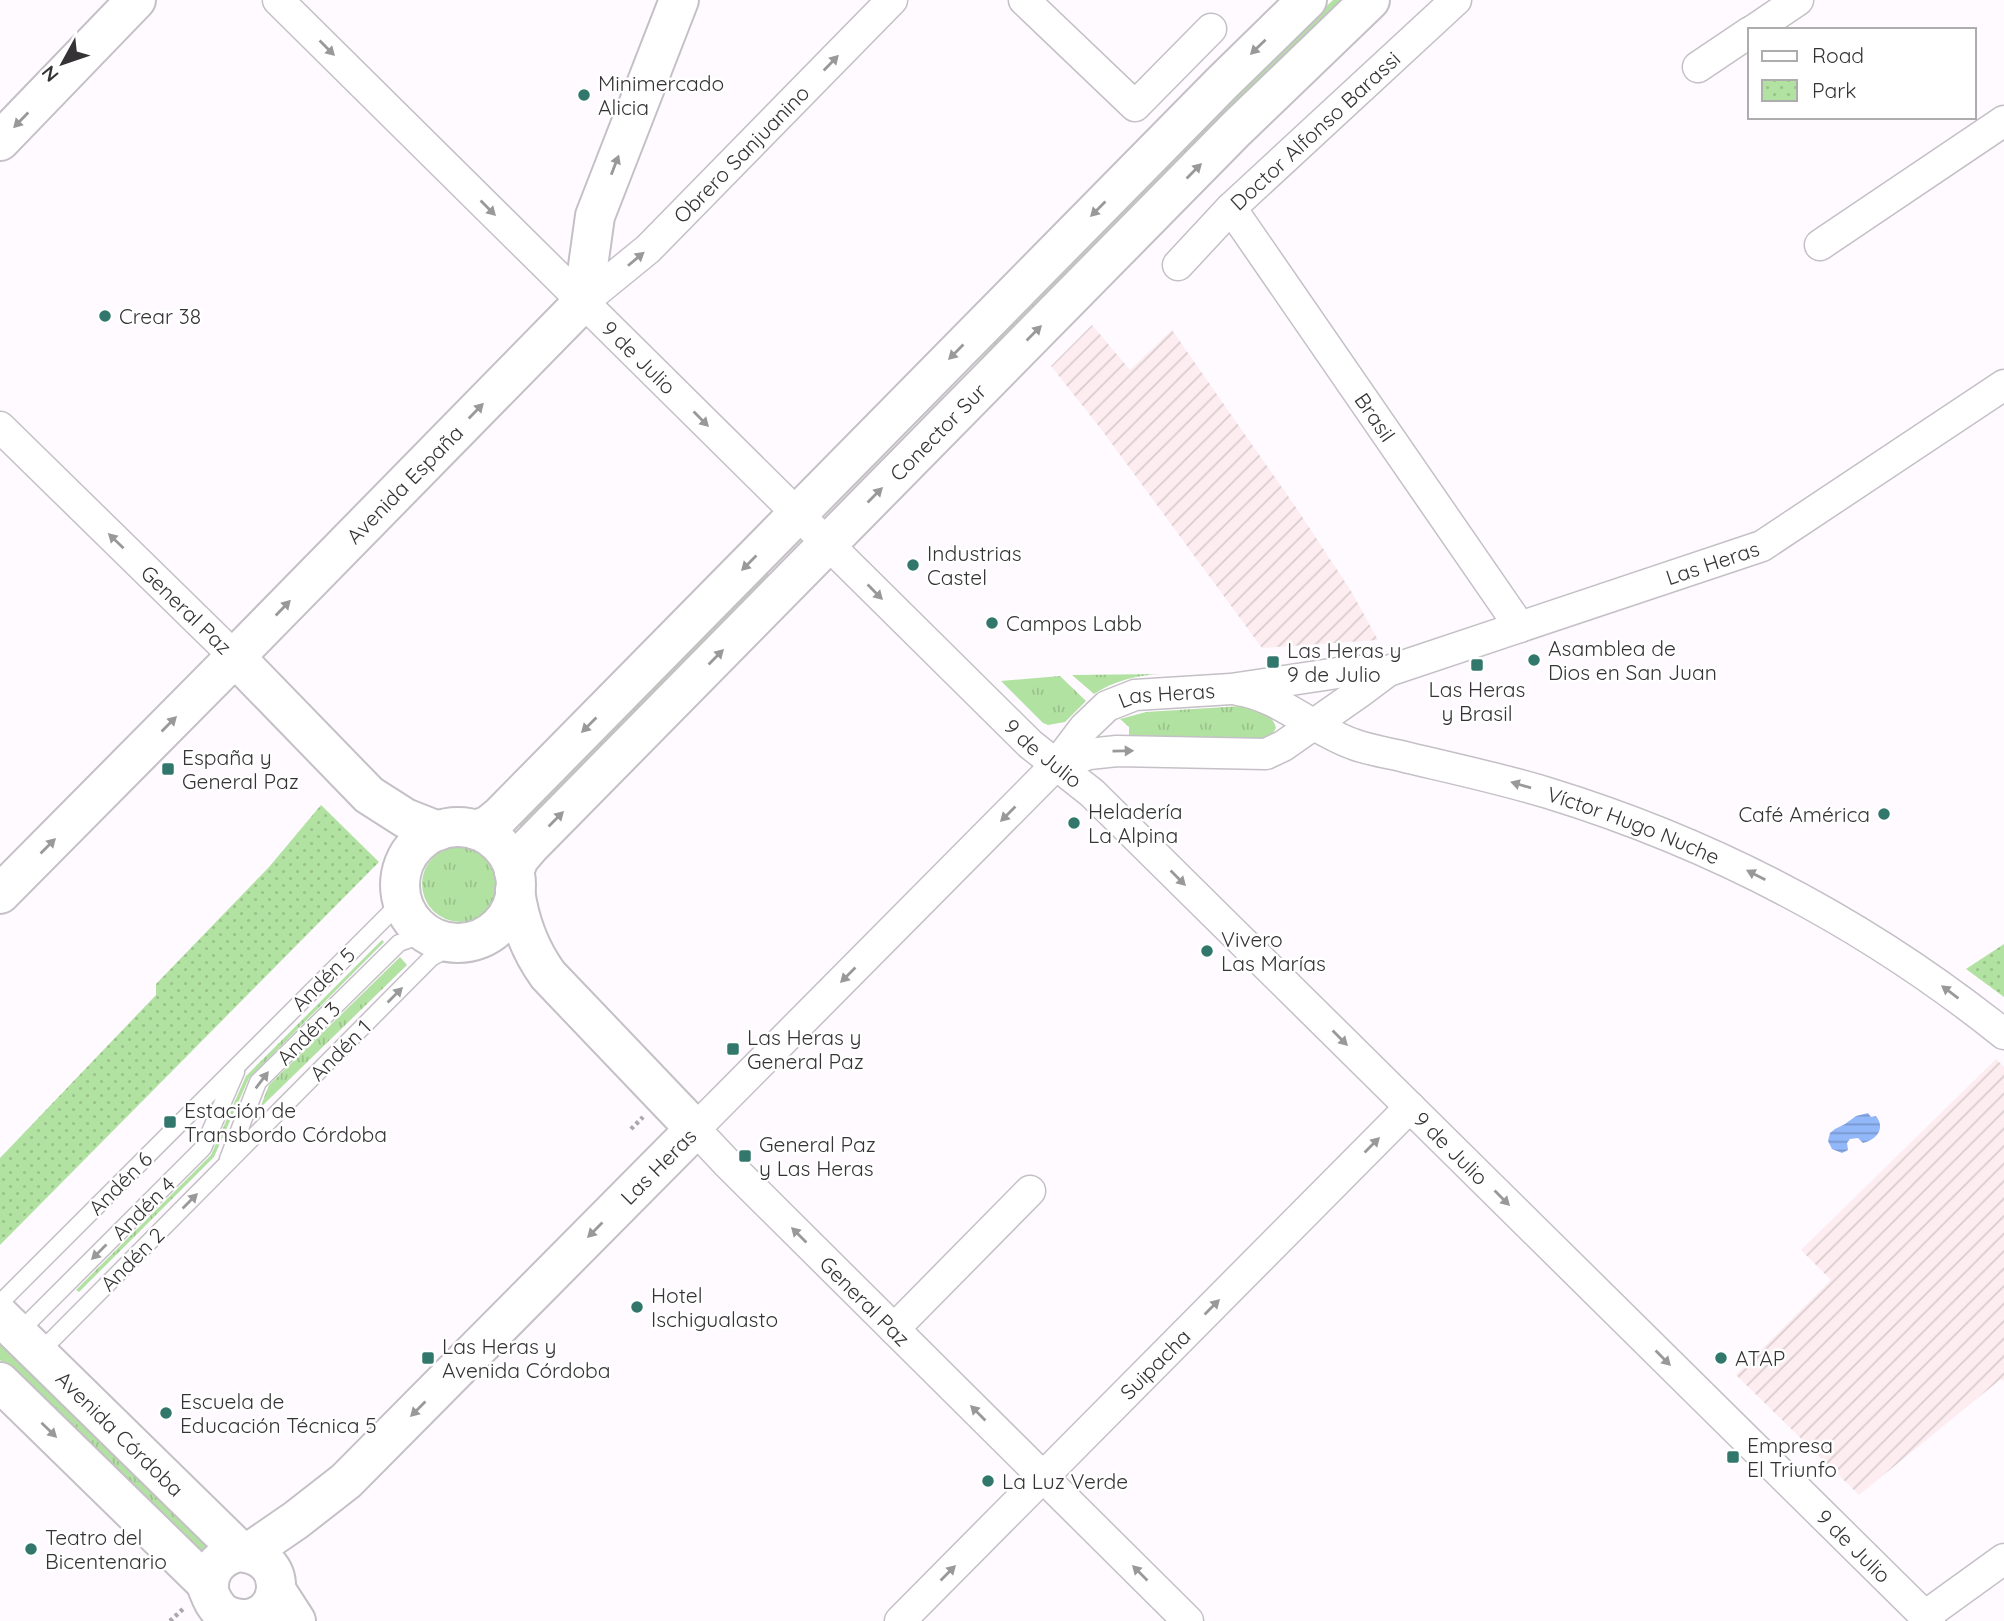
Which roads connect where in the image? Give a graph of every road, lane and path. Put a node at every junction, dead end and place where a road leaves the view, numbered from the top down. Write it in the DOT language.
graph roads {
  1 [pos="136,0"];
  2 [pos="278,0"];
  3 [pos="679,0"];
  4 [pos="892,0"];
  5 [pos="1024,0"];
  6 [pos="1307,0"];
  7 [pos="1370,0"];
  8 [pos="1456,0"];
  9 [pos="1798,0"];
  10 [pos="1756,28"];
  11 [pos="1211,29"];
  12 [pos="1748,34"];
  13 [pos="1698,67"];
  14 [pos="2004,121"];
  15 [pos="0,141"];
  16 [pos="1231,208"];
  17 [pos="1821,245"];
  18 [pos="1178,265"];
  19 [pos="583,302"];
  20 [pos="2004,385"];
  21 [pos="0,427"];
  22 [pos="797,514"];
  23 [pos="827,544"];
  24 [pos="1520,626"];
  25 [pos="235,657"];
  26 [pos="1388,671"];
  27 [pos="1231,689"];
  28 [pos="1313,725"];
  29 [pos="1056,765"];
  30 [pos="369,795"];
  31 [pos="476,830"];
  32 [pos="438,831"];
  33 [pos="515,881"];
  34 [pos="401,885"];
  35 [pos="0,894"];
  36 [pos="453,939"];
  37 [pos="548,975"];
  38 [pos="2004,1034"];
  39 [pos="240,1063"];
  40 [pos="1410,1107"];
  41 [pos="695,1129"];
  42 [pos="226,1165"];
  43 [pos="1030,1191"];
  44 [pos="14,1326"];
  45 [pos="894,1329"];
  46 [pos="0,1382"];
  47 [pos="1043,1477"];
  48 [pos="244,1552"];
  49 [pos="2004,1559"];
  50 [pos="197,1604"];
  51 [pos="286,1606"];
  52 [pos="1928,1619"];
  53 [pos="244,1620"];
  54 [pos="178,1621"];
  55 [pos="900,1621"];
  56 [pos="1188,1621"];
  1 -- 15 [label="main road, one-way"];
  2 -- 19 [label="street, 9 de Julio, one-way"];
  19 -- 3 [label="main road, one-way"];
  19 -- 4 [label="street, Obrero Sanjuanino, one-way"];
  5 -- 11 [label="street"];
  6 -- 22 [label="main road, Conector Sur, one-way"];
  23 -- 7 [label="main road, Conector Sur, one-way"];
  8 -- 16 [label="street, Doctor Alfonso Barassi"];
  9 -- 10 [label="street"];
  12 -- 13 [label="street"];
  14 -- 17 [label="street"];
  16 -- 18 [label="street, Doctor Alfonso Barassi"];
  16 -- 24 [label="street, Brasil"];
  19 -- 22 [label="street, 9 de Julio, one-way"];
  25 -- 19 [label="main road, Avenida España, one-way"];
  20 -- 24 [label="street, Las Heras"];
  25 -- 21 [label="street, General Paz, one-way"];
  22 -- 23 [label="street, 9 de Julio"];
  22 -- 31 [label="main road, Conector Sur, one-way"];
  23 -- 29 [label="street, 9 de Julio, one-way"];
  33 -- 23 [label="main road, Conector Sur, one-way"];
  24 -- 26 [label="street, Las Heras"];
  25 -- 30 [label="main road, General Paz"];
  35 -- 25 [label="main road, Avenida España, one-way"];
  26 -- 27 [label="street, Las Heras"];
  26 -- 28 [label="street, Las Heras"];
  27 -- 28 [label="street, Víctor Hugo Nuche"];
  27 -- 29 [label="street, Las Heras"];
  29 -- 28 [label="street, Las Heras, one-way"];
  38 -- 28 [label="street, Víctor Hugo Nuche, one-way"];
  29 -- 40 [label="street, 9 de Julio, one-way"];
  29 -- 41 [label="street, Las Heras, one-way"];
  30 -- 32 [label="main road, General Paz"];
  30 -- 34 [label="main road, General Paz"];
  31 -- 32 [label="main road"];
  31 -- 33 [label="main road"];
  32 -- 34 [label="main road"];
  33 -- 36 [label="main road, Conector Sur"];
  33 -- 37 [label="main road, General Paz"];
  34 -- 36 [label="main road"];
  34 -- 39 [label="lane, Andén 5"];
  36 -- 37 [label="main road, General Paz"];
  42 -- 36 [label="lane, Andén 1, one-way"];
  42 -- 36 [label="lane, Andén 3, one-way"];
  37 -- 41 [label="main road, General Paz"];
  39 -- 44 [label="lane, Andén 6"];
  39 -- 44 [label="lane, Andén 4, one-way"];
  47 -- 40 [label="street, Suipacha, one-way"];
  40 -- 52 [label="street, 9 de Julio, one-way"];
  45 -- 41 [label="street, General Paz, one-way"];
  41 -- 48 [label="main road, Las Heras, one-way"];
  44 -- 42 [label="lane, Andén 2, one-way"];
  43 -- 45 [label="street"];
  44 -- 48 [label="main road, Avenida Córdoba"];
  47 -- 45 [label="street, General Paz, one-way"];
  46 -- 50 [label="main road, one-way"];
  55 -- 47 [label="street, Suipacha, one-way"];
  56 -- 47 [label="street, General Paz, one-way"];
  48 -- 50 [label="main road, Las Heras"];
  48 -- 51 [label="main road, Avenida Córdoba"];
  49 -- 52 [label="street"];
  50 -- 53 [label="main road"];
  50 -- 54 [label="path"];
  51 -- 53 [label="main road"];
}
